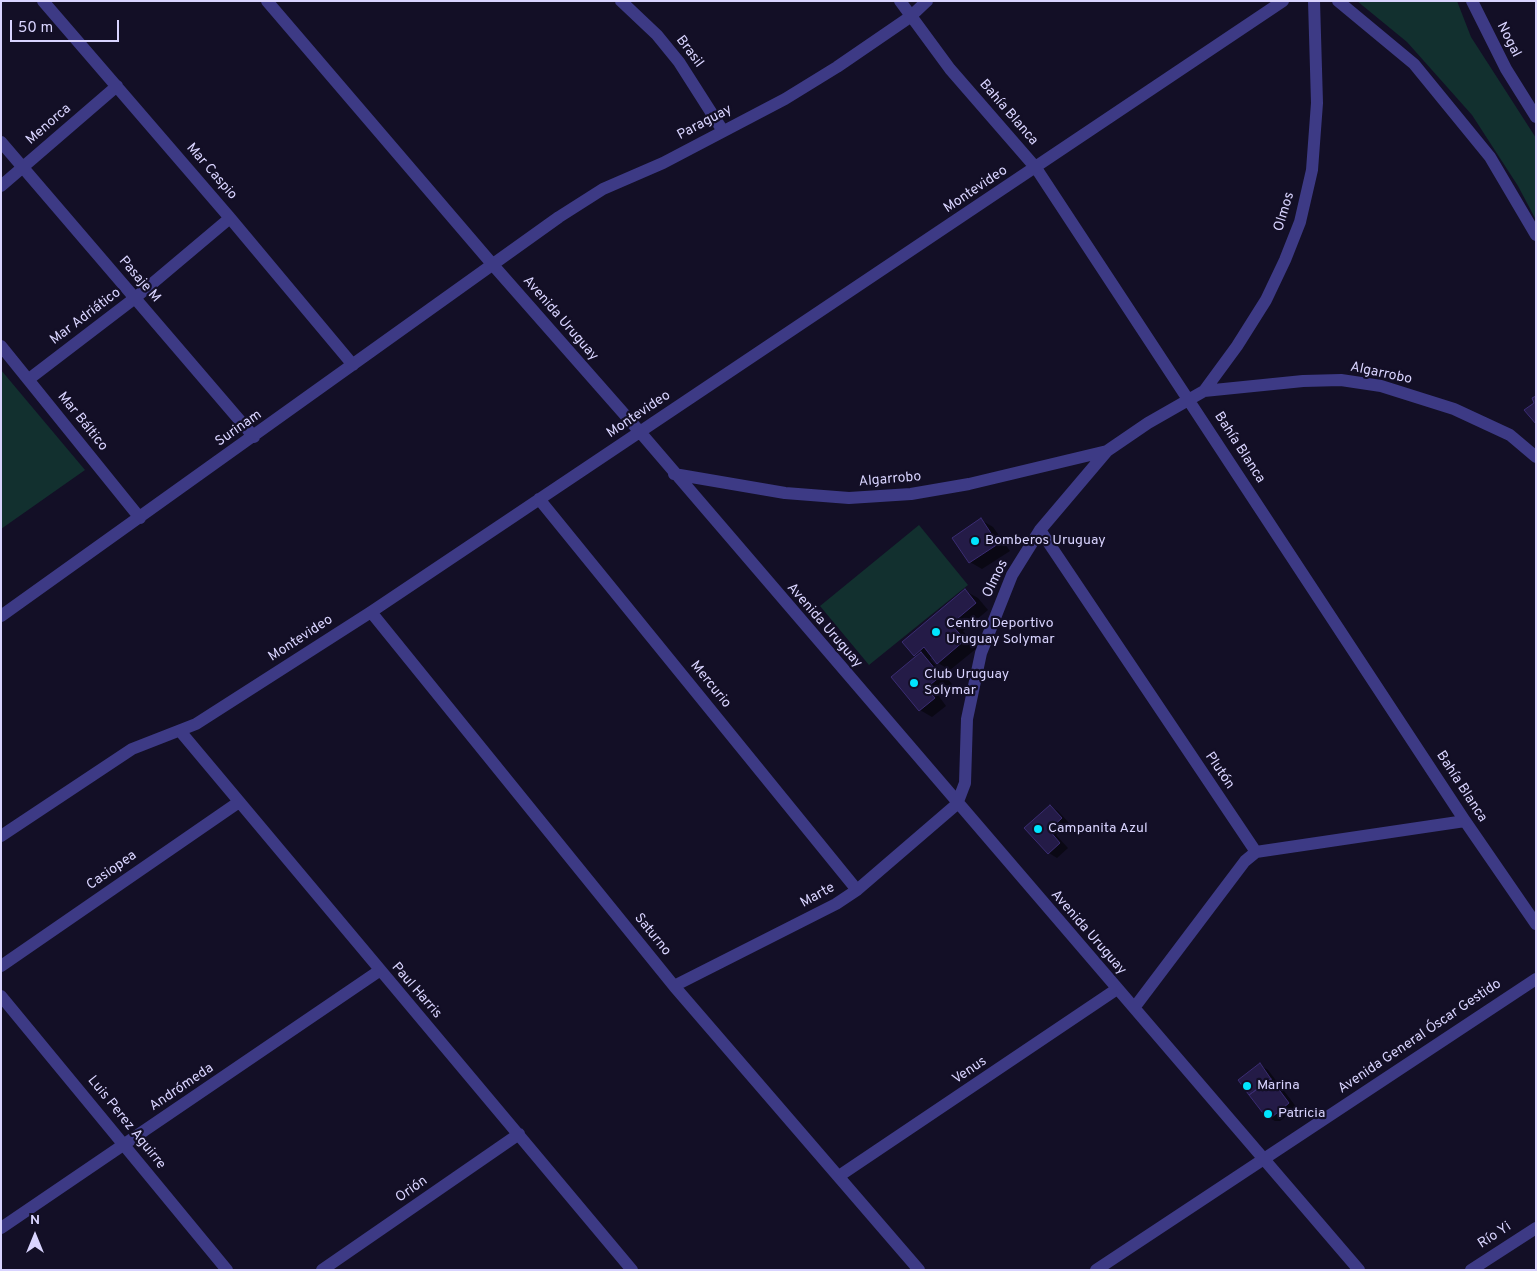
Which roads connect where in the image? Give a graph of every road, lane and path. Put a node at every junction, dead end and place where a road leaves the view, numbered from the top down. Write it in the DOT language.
graph roads {
  1 [pos="43,1"];
  2 [pos="267,1"];
  3 [pos="621,1"];
  4 [pos="900,1"];
  5 [pos="927,1"];
  6 [pos="1283,1"];
  7 [pos="1314,1"];
  8 [pos="1338,1"];
  9 [pos="1472,1"];
  10 [pos="910,16"];
  11 [pos="117,86"];
  12 [pos="1536,117"];
  13 [pos="723,131"];
  14 [pos="1,142"];
  15 [pos="23,168"];
  16 [pos="1036,168"];
  17 [pos="1,186"];
  18 [pos="230,218"];
  19 [pos="1536,235"];
  20 [pos="493,265"];
  21 [pos="135,298"];
  22 [pos="1,346"];
  23 [pos="353,365"];
  24 [pos="29,380"];
  25 [pos="1204,391"];
  26 [pos="1189,399"];
  27 [pos="640,432"];
  28 [pos="254,437"];
  29 [pos="1107,451"];
  30 [pos="1536,457"];
  31 [pos="674,474"];
  32 [pos="539,499"];
  33 [pos="140,518"];
  34 [pos="1040,530"];
  35 [pos="370,612"];
  36 [pos="1,616"];
  37 [pos="180,730"];
  38 [pos="239,802"];
  39 [pos="957,804"];
  40 [pos="1465,821"];
  41 [pos="1,836"];
  42 [pos="1256,852"];
  43 [pos="857,890"];
  44 [pos="1536,924"];
  45 [pos="1,966"];
  46 [pos="379,971"];
  47 [pos="1536,978"];
  48 [pos="674,986"];
  49 [pos="1117,988"];
  50 [pos="1,996"];
  51 [pos="1134,1008"];
  52 [pos="519,1134"];
  53 [pos="124,1146"];
  54 [pos="1264,1159"];
  55 [pos="839,1176"];
  56 [pos="1,1228"];
  57 [pos="1536,1228"];
  58 [pos="227,1270"];
  59 [pos="322,1270"];
  60 [pos="632,1270"];
  61 [pos="919,1270"];
  62 [pos="1096,1270"];
  63 [pos="1359,1270"];
  64 [pos="1471,1270"];
  1 -- 11 [label="street, Mar Caspio"];
  2 -- 20 [label="street, Avenida Uruguay"];
  3 -- 13 [label="street, Brasil"];
  4 -- 10 [label="street, Bahía Blanca"];
  5 -- 10 [label="street, Paraguay"];
  6 -- 16 [label="street, Montevideo"];
  7 -- 25 [label="street, Olmos"];
  8 -- 19 [label="street"];
  9 -- 12 [label="street, Nogal"];
  10 -- 13 [label="street, Paraguay"];
  10 -- 16 [label="street, Bahía Blanca"];
  11 -- 15 [label="street, Menorca"];
  11 -- 18 [label="street, Mar Caspio"];
  13 -- 20 [label="street, Paraguay"];
  14 -- 15 [label="street, Pasaje M"];
  15 -- 17 [label="street, Menorca"];
  15 -- 21 [label="street, Pasaje M"];
  16 -- 26 [label="street, Bahía Blanca"];
  16 -- 27 [label="street, Montevideo"];
  18 -- 21 [label="street, Mar Adriático"];
  18 -- 23 [label="street, Mar Caspio"];
  20 -- 23 [label="street, Surinam"];
  20 -- 27 [label="street, Avenida Uruguay"];
  21 -- 24 [label="street, Mar Adriático"];
  21 -- 28 [label="street, Pasaje M"];
  22 -- 24 [label="street, Mar Báltico"];
  23 -- 28 [label="street, Surinam"];
  24 -- 33 [label="street, Mar Báltico"];
  25 -- 26 [label="street, Olmos"];
  25 -- 30 [label="street, Algarrobo"];
  26 -- 29 [label="street, Olmos"];
  26 -- 40 [label="street, Bahía Blanca"];
  27 -- 31 [label="street, Avenida Uruguay"];
  27 -- 32 [label="street, Montevideo"];
  28 -- 33 [label="street, Surinam"];
  29 -- 31 [label="street, Algarrobo"];
  29 -- 34 [label="street, Olmos"];
  31 -- 39 [label="street, Avenida Uruguay"];
  32 -- 35 [label="street, Montevideo"];
  32 -- 43 [label="street, Mercurio"];
  33 -- 36 [label="street, Surinam"];
  34 -- 39 [label="street, Olmos"];
  34 -- 42 [label="street, Plutón"];
  35 -- 37 [label="street, Montevideo"];
  35 -- 48 [label="street, Saturno"];
  37 -- 38 [label="street, Paul Harris"];
  37 -- 41 [label="street, Montevideo"];
  38 -- 45 [label="street, Casiopea"];
  38 -- 46 [label="street, Paul Harris"];
  39 -- 43 [label="street, Marte"];
  39 -- 49 [label="street, Avenida Uruguay"];
  40 -- 42 [label="street"];
  40 -- 44 [label="street, Bahía Blanca"];
  42 -- 51 [label="street"];
  43 -- 48 [label="street, Marte"];
  46 -- 52 [label="street, Paul Harris"];
  46 -- 53 [label="street, Andrómeda"];
  47 -- 54 [label="street, Avenida General Óscar Gestido"];
  48 -- 55 [label="street, Saturno"];
  49 -- 51 [label="street, Avenida Uruguay"];
  49 -- 55 [label="street, Venus"];
  50 -- 53 [label="street, Luis Perez Aguirre"];
  51 -- 54 [label="street, Avenida Uruguay"];
  52 -- 59 [label="street, Orión"];
  52 -- 60 [label="street, Paul Harris"];
  53 -- 56 [label="street, Andrómeda"];
  53 -- 58 [label="street, Luis Perez Aguirre"];
  54 -- 62 [label="street, Avenida General Óscar Gestido"];
  54 -- 63 [label="street, Avenida Uruguay"];
  55 -- 61 [label="street, Saturno"];
  57 -- 64 [label="street, Río Yi"];
}
